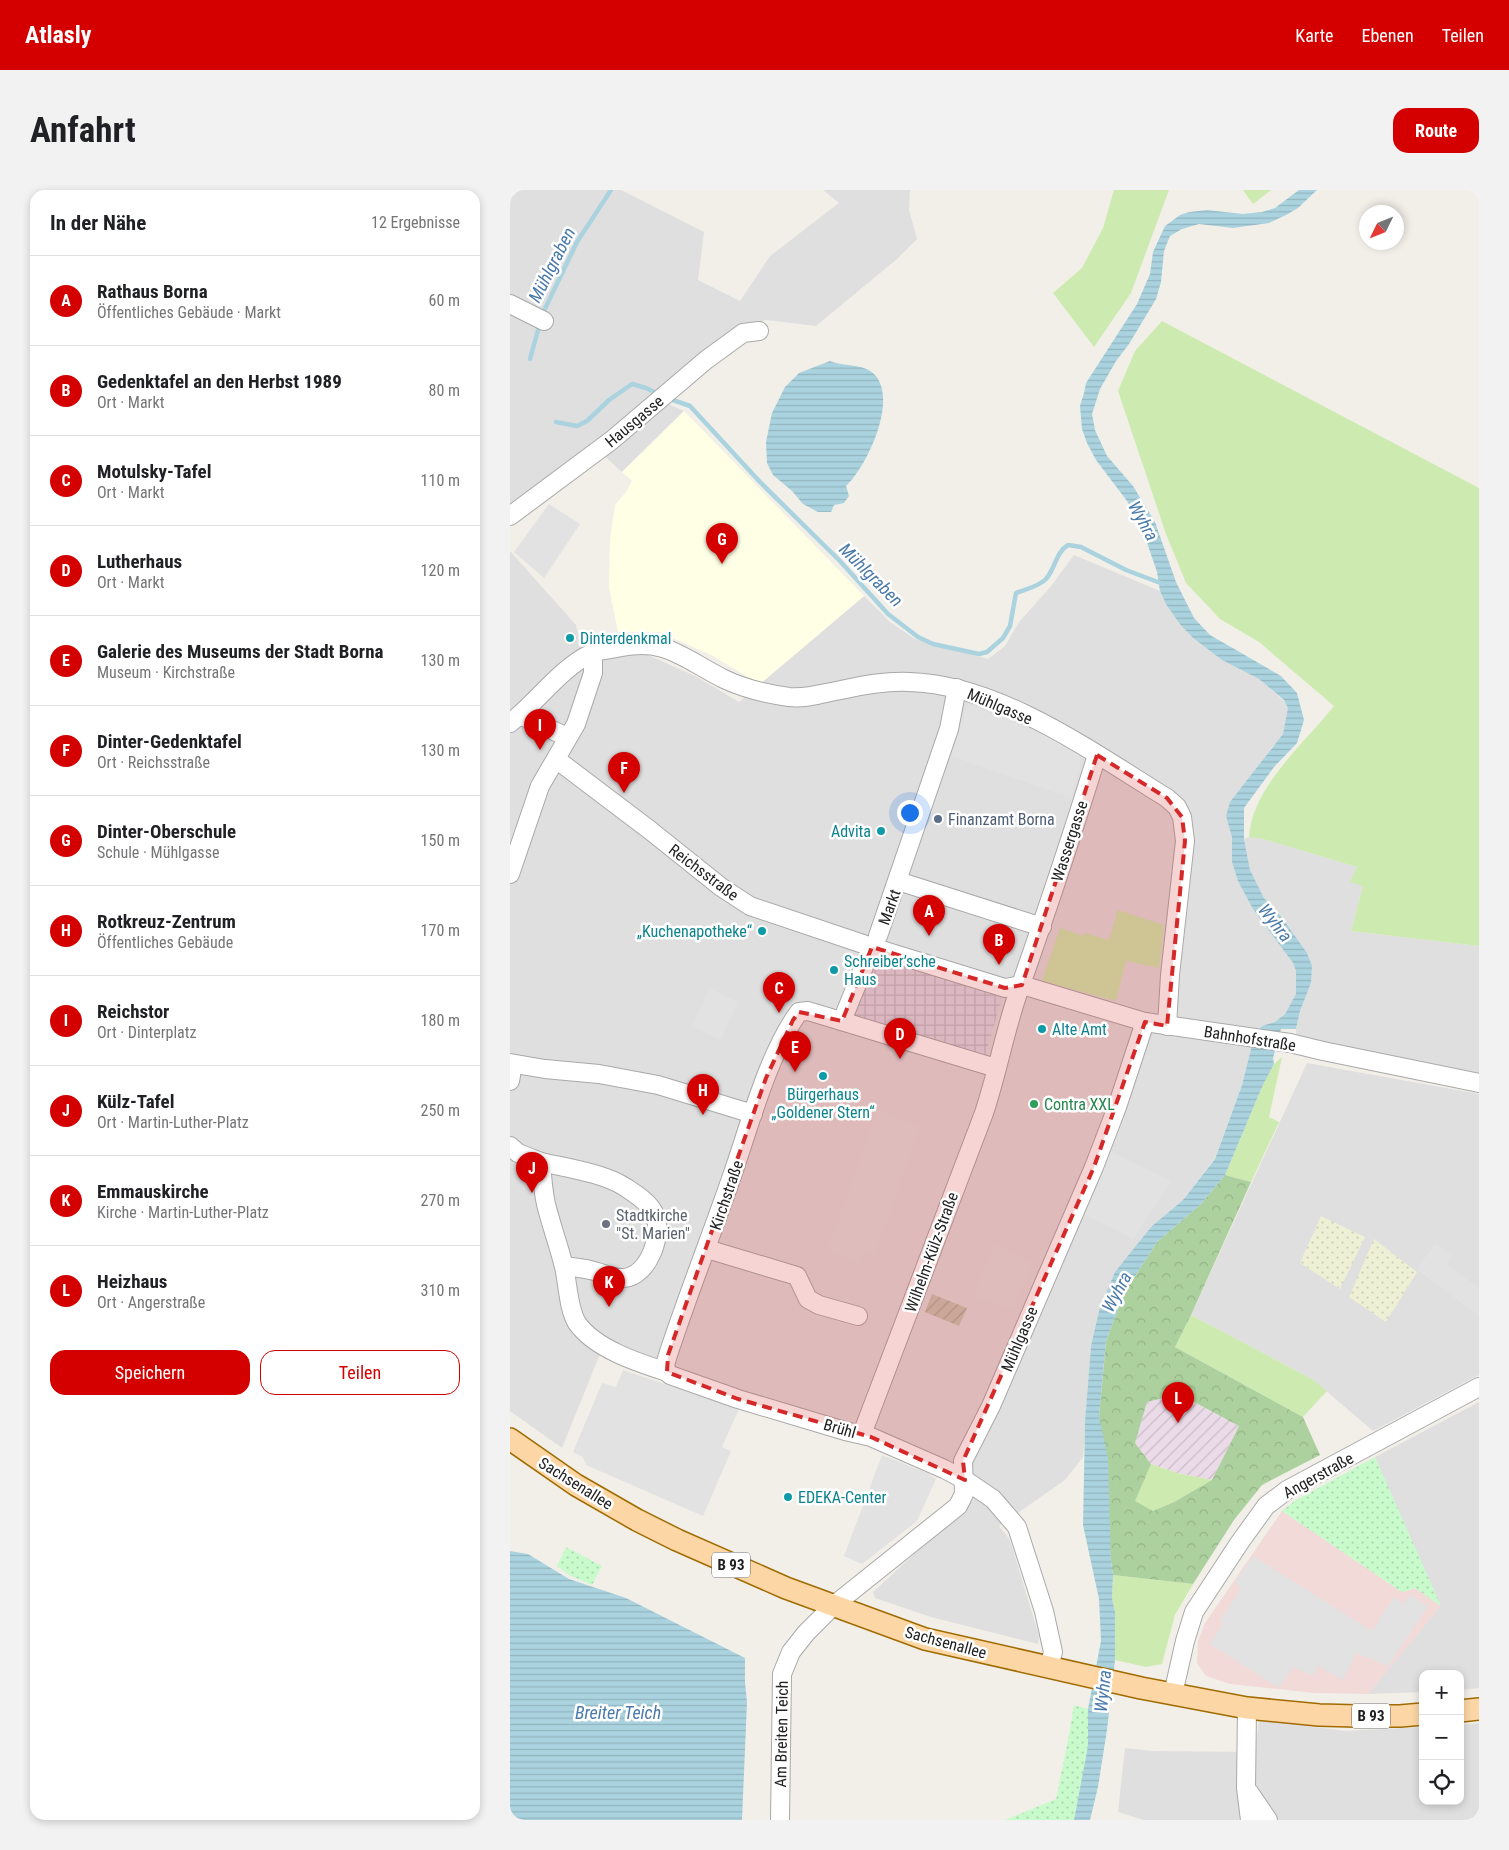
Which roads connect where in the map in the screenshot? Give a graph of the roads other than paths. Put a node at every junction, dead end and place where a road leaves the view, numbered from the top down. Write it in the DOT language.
graph roads {
  1 [pos="510,304"];
  2 [pos="539,319"];
  3 [pos="759,331"];
  4 [pos="510,516"];
  5 [pos="591,653"];
  6 [pos="957,688"];
  7 [pos="515,719"];
  8 [pos="567,737"];
  9 [pos="1097,755"];
  10 [pos="556,759"];
  11 [pos="510,874"];
  12 [pos="898,881"];
  13 [pos="1042,927"];
  14 [pos="875,941"];
  15 [pos="1022,985"];
  16 [pos="842,1022"];
  17 [pos="1145,1022"];
  18 [pos="1167,1026"];
  19 [pos="512,1063"];
  20 [pos="996,1068"];
  21 [pos="510,1082"];
  22 [pos="1479,1083"];
  23 [pos="753,1114"];
  24 [pos="510,1146"];
  25 [pos="541,1162"];
  26 [pos="707,1249"];
  27 [pos="564,1266"];
  28 [pos="858,1316"];
  29 [pos="667,1372"];
  30 [pos="1479,1387"];
  31 [pos="862,1434"];
  32 [pos="510,1439"];
  33 [pos="965,1480"];
  34 [pos="833,1606"];
  35 [pos="1050,1667"];
  36 [pos="1173,1694"];
  37 [pos="1247,1708"];
  38 [pos="1479,1709"];
  39 [pos="1464,1711"];
  40 [pos="1419,1714"];
  41 [pos="1246,1788"];
  42 [pos="780,1820"];
  43 [pos="1250,1820"];
  44 [pos="1268,1820"];
  1 -- 2 [label="street"];
  3 -- 4 [label="street, Hausgasse"];
  5 -- 6 [label="street, Mühlgasse"];
  5 -- 7 [label="street"];
  5 -- 8 [label="street"];
  6 -- 9 [label="street, Mühlgasse"];
  6 -- 12 [label="street"];
  7 -- 8 [label="street"];
  8 -- 10 [label="street"];
  9 -- 13 [label="street, Wassergasse"];
  9 -- 18 [label="street, Mühlgasse"];
  10 -- 11 [label="street"];
  10 -- 14 [label="street, Reichsstraße"];
  12 -- 13 [label="street, Markt"];
  12 -- 14 [label="street, Markt"];
  13 -- 15 [label="street"];
  14 -- 15 [label="street"];
  14 -- 16 [label="street, Markt"];
  15 -- 17 [label="street, Bahnhofstraße"];
  15 -- 20 [label="street"];
  16 -- 20 [label="street"];
  16 -- 23 [label="street, Kirchstraße"];
  17 -- 18 [label="street, Bahnhofstraße"];
  17 -- 33 [label="street, Mühlgasse"];
  18 -- 22 [label="street, Bahnhofstraße"];
  19 -- 21 [label="street"];
  19 -- 23 [label="street"];
  20 -- 31 [label="street, Wilhelm-Külz-Straße"];
  23 -- 26 [label="street, Kirchstraße"];
  24 -- 25 [label="street"];
  25 -- 27 [label="street, Brühl"];
  25 -- 27 [label="street"];
  26 -- 28 [label="street"];
  26 -- 29 [label="street, Kirchstraße"];
  27 -- 29 [label="street, Brühl"];
  29 -- 31 [label="street, Brühl"];
  30 -- 36 [label="street, Angerstraße"];
  31 -- 33 [label="street, Brühl"];
  32 -- 34 [label="main road, Sachsenallee / B 93"];
  33 -- 34 [label="street, Mühlgasse"];
  33 -- 35 [label="street, Brühl"];
  34 -- 35 [label="main road, Sachsenallee / B 93"];
  34 -- 42 [label="street, Am Breiten Teich"];
  35 -- 36 [label="main road, Sachsenallee / B 93"];
  36 -- 37 [label="main road, Sachsenallee / B 93"];
  37 -- 40 [label="main road, Sachsenallee / B 93"];
  37 -- 41 [label="street"];
  38 -- 39 [label="main road"];
  41 -- 43 [label="street"];
  41 -- 44 [label="street"];
}
